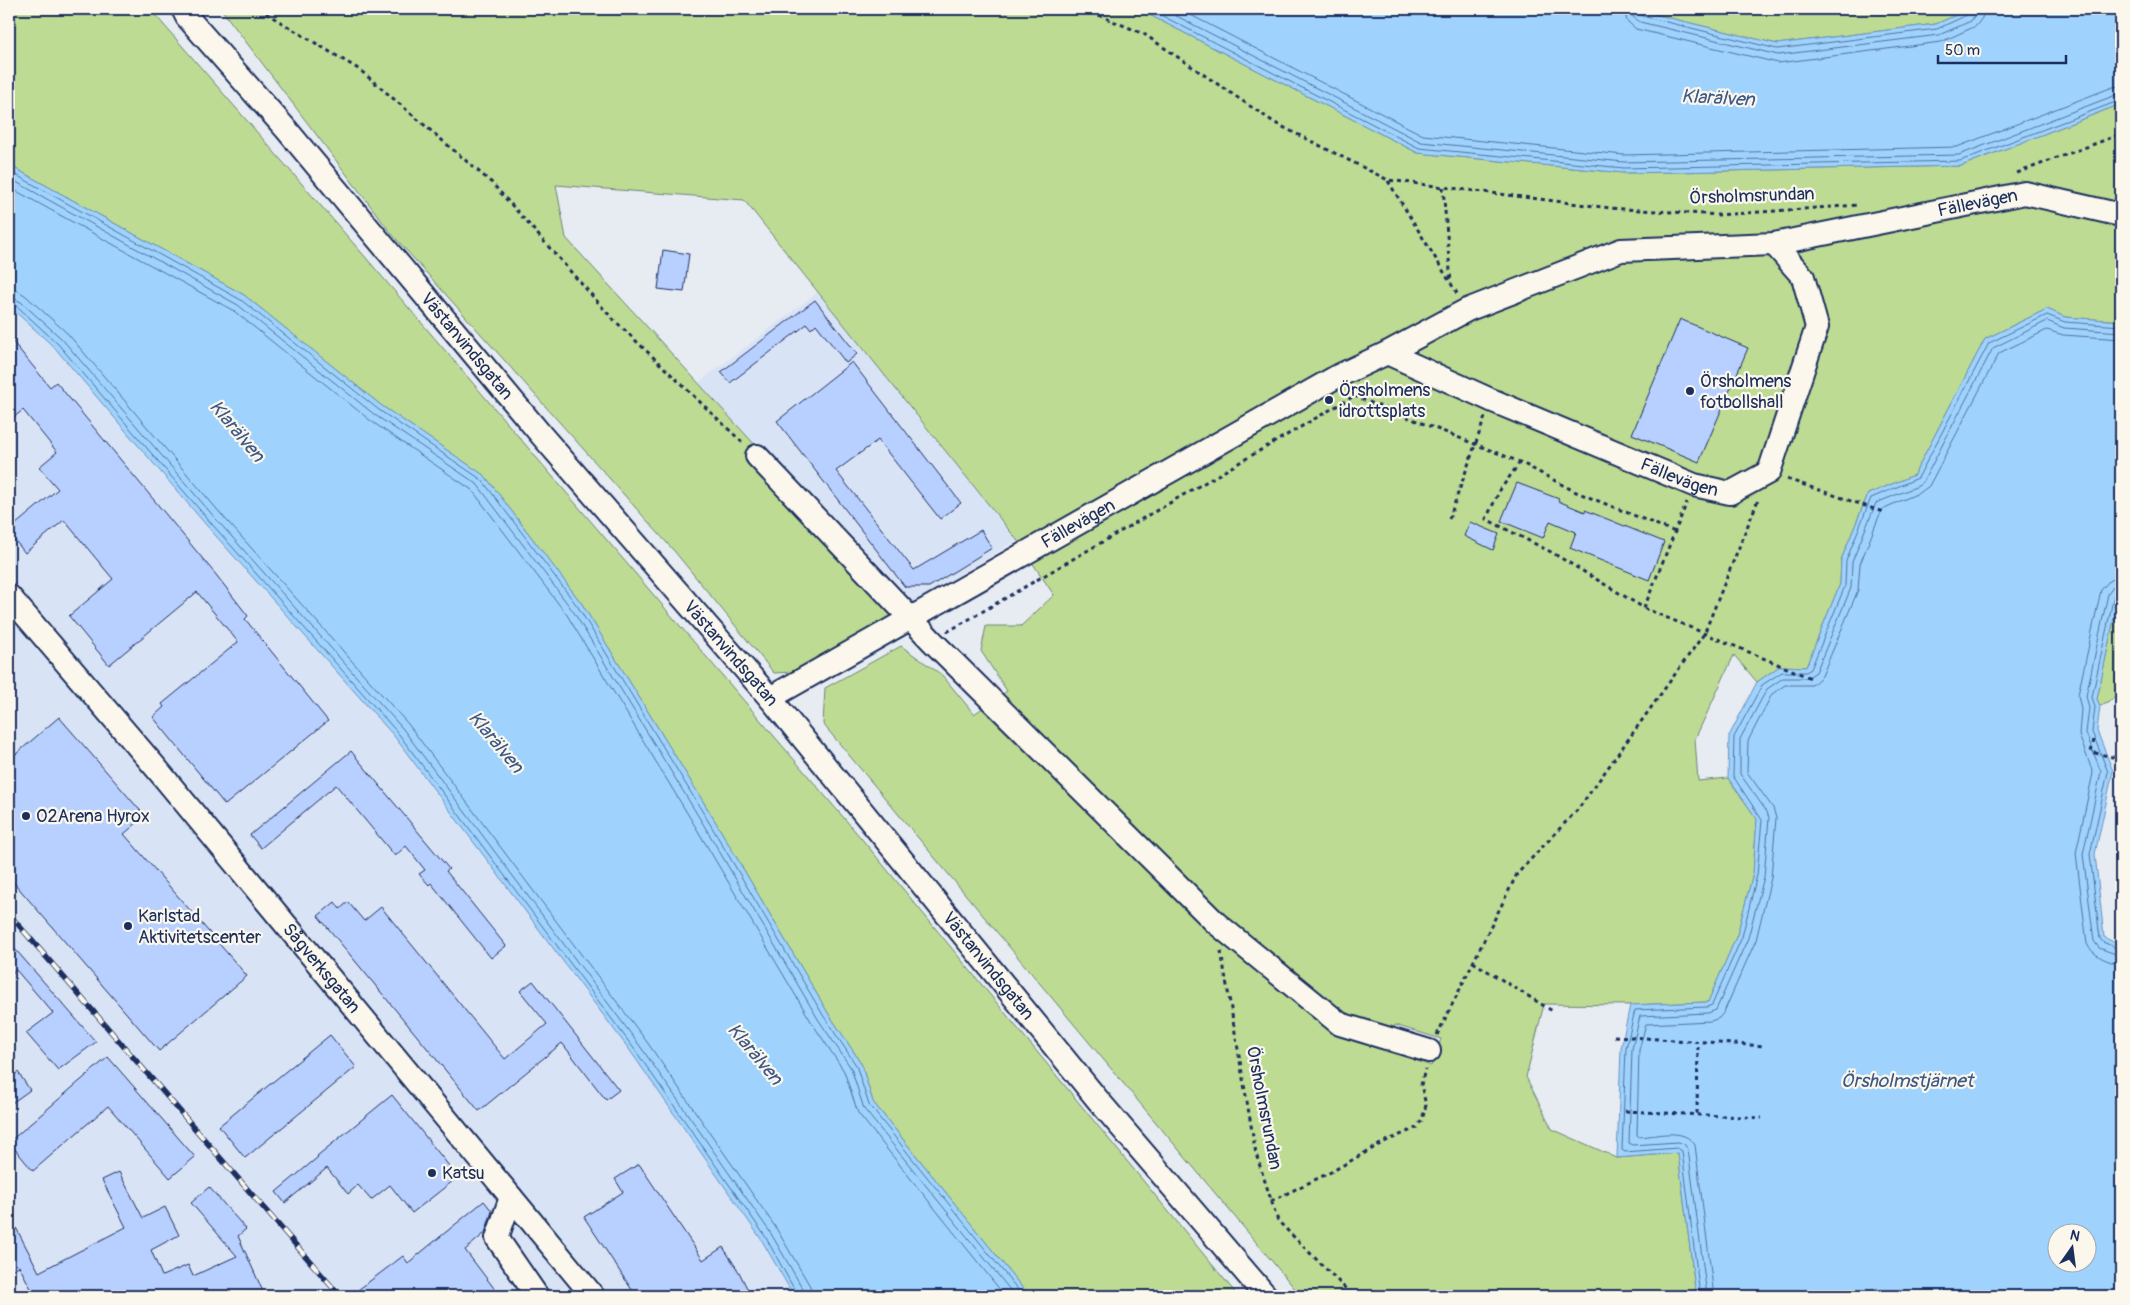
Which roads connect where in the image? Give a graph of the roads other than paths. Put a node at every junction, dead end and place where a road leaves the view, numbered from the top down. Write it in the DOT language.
graph roads {
  1 [pos="182,12"];
  2 [pos="2121,215"];
  3 [pos="1774,244"];
  4 [pos="1387,353"];
  5 [pos="757,456"];
  6 [pos="9,596"];
  7 [pos="911,618"];
  8 [pos="770,698"];
  9 [pos="1429,1051"];
  10 [pos="511,1197"];
  11 [pos="537,1296"];
  12 [pos="593,1296"];
  13 [pos="1266,1296"];
  1 -- 8 [label="street, Västanvindsgatan"];
  2 -- 3 [label="street, Fällevägen"];
  3 -- 4 [label="street, Fällevägen"];
  3 -- 4 [label="street, Fällevägen"];
  4 -- 7 [label="street, Fällevägen"];
  5 -- 7 [label="street"];
  6 -- 10 [label="street, Sågverksgatan"];
  7 -- 8 [label="street, Fällevägen"];
  7 -- 9 [label="street"];
  8 -- 13 [label="street, Västanvindsgatan"];
  10 -- 11 [label="street"];
  10 -- 12 [label="street, Sågverksgatan"];
}
